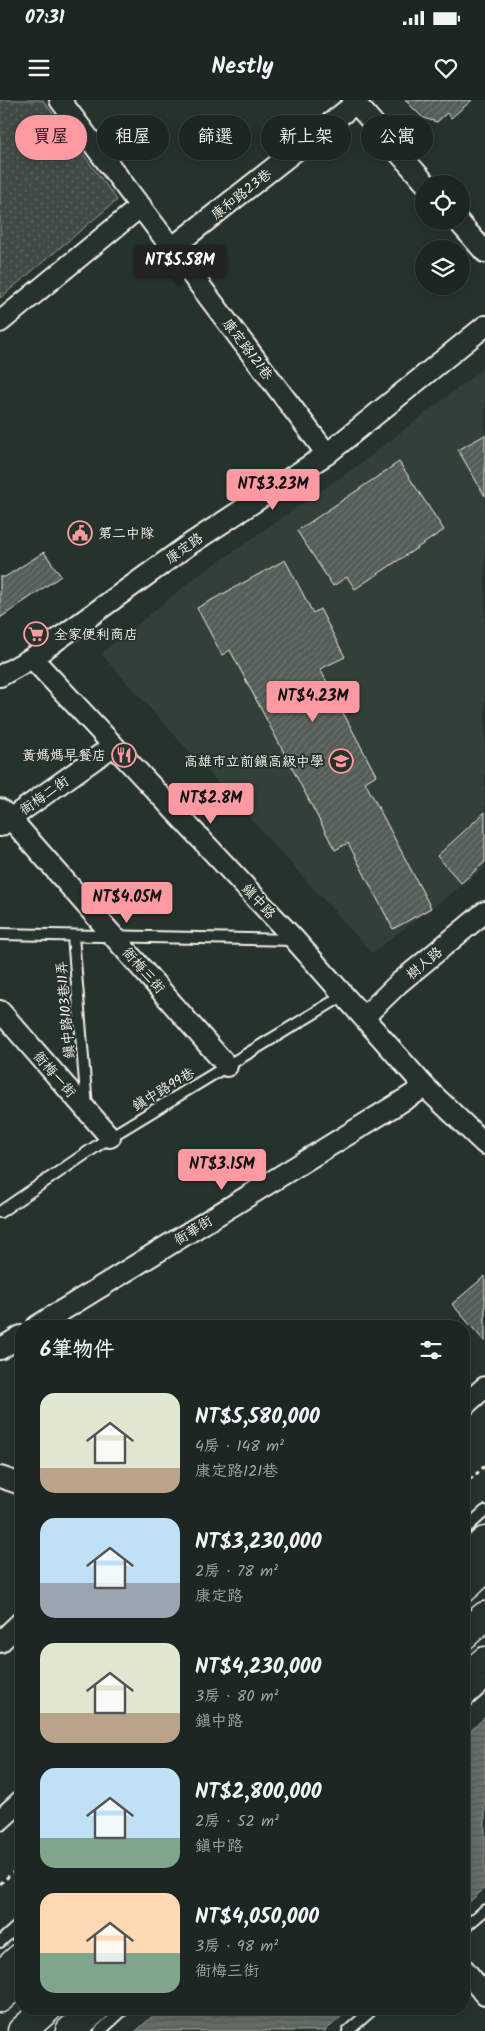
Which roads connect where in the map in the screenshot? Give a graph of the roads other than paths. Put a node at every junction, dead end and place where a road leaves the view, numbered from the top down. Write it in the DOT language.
graph roads {
  1 [pos="60,100"];
  2 [pos="354,102"];
  3 [pos="418,175"];
  4 [pos="142,206"];
  5 [pos="466,230"];
  6 [pos="173,247"];
  7 [pos="485,252"];
  8 [pos="0,322"];
  9 [pos="485,326"];
  10 [pos="326,454"];
  11 [pos="32,658"];
  12 [pos="0,676"];
  13 [pos="113,746"];
  14 [pos="4,818"];
  15 [pos="485,912"];
  16 [pos="0,934"];
  17 [pos="73,936"];
  18 [pos="116,938"];
  19 [pos="296,940"];
  20 [pos="344,995"];
  21 [pos="0,1011"];
  22 [pos="365,1016"];
  23 [pos="227,1066"];
  24 [pos="425,1086"];
  25 [pos="87,1112"];
  26 [pos="110,1137"];
  27 [pos="485,1144"];
  28 [pos="0,1212"];
  29 [pos="47,1320"];
  30 [pos="485,1387"];
  31 [pos="470,1401"];
  32 [pos="0,1477"];
  33 [pos="15,1482"];
  34 [pos="485,1512"];
  35 [pos="470,1525"];
  36 [pos="485,1541"];
  37 [pos="470,1555"];
  38 [pos="485,1569"];
  39 [pos="470,1583"];
  40 [pos="485,1616"];
  41 [pos="15,1628"];
  42 [pos="470,1630"];
  43 [pos="0,1642"];
  44 [pos="485,1661"];
  45 [pos="470,1675"];
  46 [pos="485,1685"];
  47 [pos="470,1699"];
  48 [pos="15,1806"];
  49 [pos="0,1820"];
  50 [pos="485,1910"];
  51 [pos="470,1923"];
  52 [pos="15,1928"];
  53 [pos="0,1942"];
  54 [pos="15,1962"];
  55 [pos="0,1976"];
  56 [pos="470,1976"];
  57 [pos="15,1984"];
  58 [pos="485,1995"];
  59 [pos="0,1998"];
  60 [pos="40,2015"];
  61 [pos="88,2015"];
  62 [pos="117,2015"];
  63 [pos="366,2015"];
  64 [pos="22,2031"];
  65 [pos="70,2031"];
  66 [pos="100,2031"];
  67 [pos="348,2031"];
  1 -- 4 [label="street, 康定路121巷"];
  2 -- 3 [label="street"];
  2 -- 6 [label="street, 康和路23巷"];
  4 -- 6 [label="street, 康定路121巷"];
  4 -- 8 [label="street"];
  5 -- 7 [label="street"];
  6 -- 10 [label="street, 康定路121巷"];
  9 -- 10 [label="street, 康定路"];
  10 -- 11 [label="street, 康定路"];
  11 -- 12 [label="street, 康定路"];
  11 -- 13 [label="street, 鎮中路"];
  13 -- 14 [label="street, 衙梅二街"];
  13 -- 19 [label="street, 鎮中路"];
  14 -- 18 [label="street, 衙梅三街"];
  15 -- 22 [label="street, 樹人路"];
  16 -- 17 [label="lane"];
  17 -- 18 [label="lane"];
  17 -- 25 [label="lane, 鎮中路103巷11弄"];
  18 -- 19 [label="lane"];
  18 -- 23 [label="street, 衙梅三街"];
  19 -- 20 [label="street, 鎮中路"];
  20 -- 22 [label="street, 鎮中路"];
  20 -- 23 [label="lane, 鎮中路99巷"];
  21 -- 25 [label="street, 衙梅一街"];
  22 -- 24 [label="street, 鎮中路"];
  23 -- 26 [label="lane, 鎮中路99巷"];
  24 -- 27 [label="street, 鎮中路"];
  24 -- 29 [label="street, 衙華街"];
  25 -- 26 [label="street, 衙梅一街"];
  26 -- 28 [label="lane, 鎮中路99巷"];
  30 -- 31 [label="street"];
  32 -- 33 [label="street"];
  34 -- 35 [label="lane"];
  36 -- 37 [label="main road"];
  38 -- 39 [label="main road"];
  40 -- 42 [label="main road"];
  41 -- 43 [label="street"];
  44 -- 45 [label="main road"];
  46 -- 47 [label="lane"];
  48 -- 49 [label="street"];
  50 -- 51 [label="lane"];
  52 -- 53 [label="lane"];
  54 -- 55 [label="main road"];
  56 -- 58 [label="street"];
  57 -- 59 [label="main road"];
  60 -- 64 [label="main road"];
  61 -- 65 [label="main road"];
  62 -- 66 [label="lane"];
  63 -- 67 [label="lane"];
}
